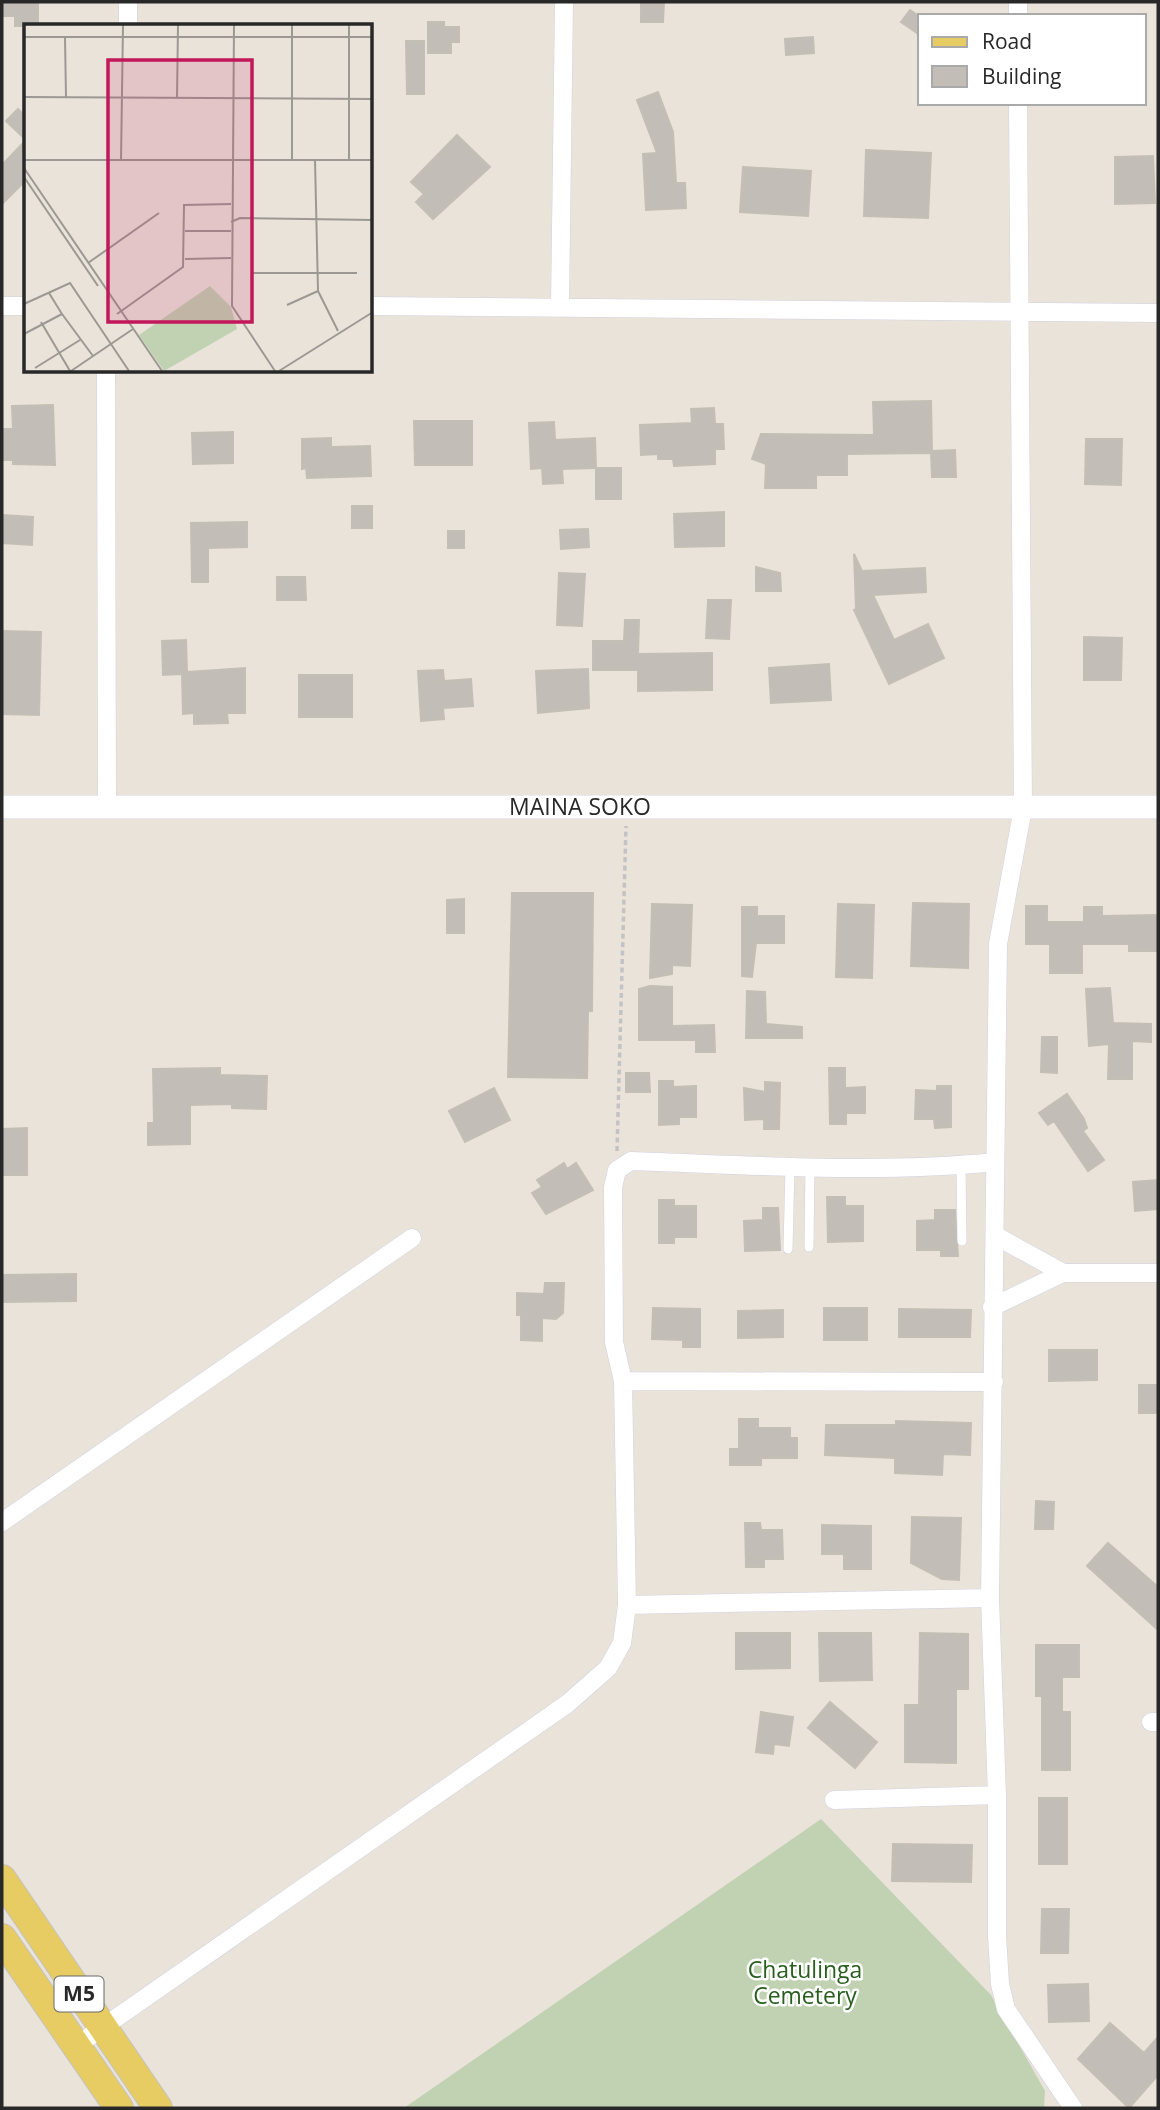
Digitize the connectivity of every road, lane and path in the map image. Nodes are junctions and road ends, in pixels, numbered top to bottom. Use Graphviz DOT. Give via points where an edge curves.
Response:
graph roads {
  1 [pos="128,2"];
  2 [pos="564,2"];
  3 [pos="128,24"];
  4 [pos="1018,105"];
  5 [pos="2,306"];
  6 [pos="24,306"];
  7 [pos="373,306"];
  8 [pos="560,306"];
  9 [pos="1020,311"];
  10 [pos="1158,313"];
  11 [pos="106,373"];
  12 [pos="2,807"];
  13 [pos="107,807"];
  14 [pos="626,807"];
  15 [pos="1158,807"];
  16 [pos="1023,808"];
  17 [pos="995,1162"];
  18 [pos="790,1166"];
  19 [pos="810,1166"];
  20 [pos="961,1166"];
  21 [pos="617,1170"];
  22 [pos="996,1236"];
  23 [pos="412,1238"];
  24 [pos="962,1241"];
  25 [pos="809,1247"];
  26 [pos="788,1249"];
  27 [pos="1063,1273"];
  28 [pos="1158,1273"];
  29 [pos="992,1307"];
  30 [pos="623,1381"];
  31 [pos="994,1382"];
  32 [pos="2,1522"];
  33 [pos="990,1598"];
  34 [pos="627,1605"];
  35 [pos="998,1795"];
  36 [pos="834,1800"];
  37 [pos="2,1879"];
  38 [pos="2,1938"];
  39 [pos="102,2028"];
  40 [pos="76,2046"];
  41 [pos="119,2108"];
  42 [pos="158,2108"];
  43 [pos="1073,2108"];
  1 -- 3 [label="street"];
  2 -- 8 [label="street"];
  4 -- 9 [label="street"];
  5 -- 6 [label="street"];
  7 -- 8 [label="street"];
  8 -- 9 [label="street"];
  9 -- 10 [label="street"];
  9 -- 16 [label="street"];
  11 -- 13 [label="street"];
  12 -- 13 [label="street, MAINA SOKO"];
  13 -- 14 [label="street, MAINA SOKO"];
  14 -- 16 [label="street, MAINA SOKO"];
  14 -- 21 [label="path"];
  15 -- 16 [label="street, MAINA SOKO"];
  16 -- 17 [label="street" via="998,944"];
  17 -- 20 [label="street"];
  17 -- 22 [label="street"];
  18 -- 19 [label="street"];
  18 -- 21 [label="street" via="632,1161"];
  18 -- 26 [label="lane"];
  19 -- 20 [label="street"];
  19 -- 25 [label="lane"];
  20 -- 24 [label="lane"];
  21 -- 30 [label="street" via="612,1188 612,1301 614,1342"];
  22 -- 27 [label="street"];
  22 -- 29 [label="street"];
  23 -- 32 [label="street"];
  27 -- 28 [label="street"];
  27 -- 29 [label="street"];
  29 -- 31 [label="street"];
  30 -- 31 [label="street"];
  30 -- 34 [label="street"];
  31 -- 33 [label="street"];
  33 -- 34 [label="street"];
  33 -- 35 [label="street"];
  34 -- 39 [label="street" via="622,1643 608,1668 567,1704"];
  35 -- 36 [label="street"];
  35 -- 43 [label="street" via="1000,1984 1006,2009"];
  37 -- 39 [label="main road, M5"];
  38 -- 40 [label="main road, M5"];
  39 -- 40 [label="street"];
  39 -- 42 [label="main road, M5"];
  40 -- 41 [label="main road, M5"];
}
